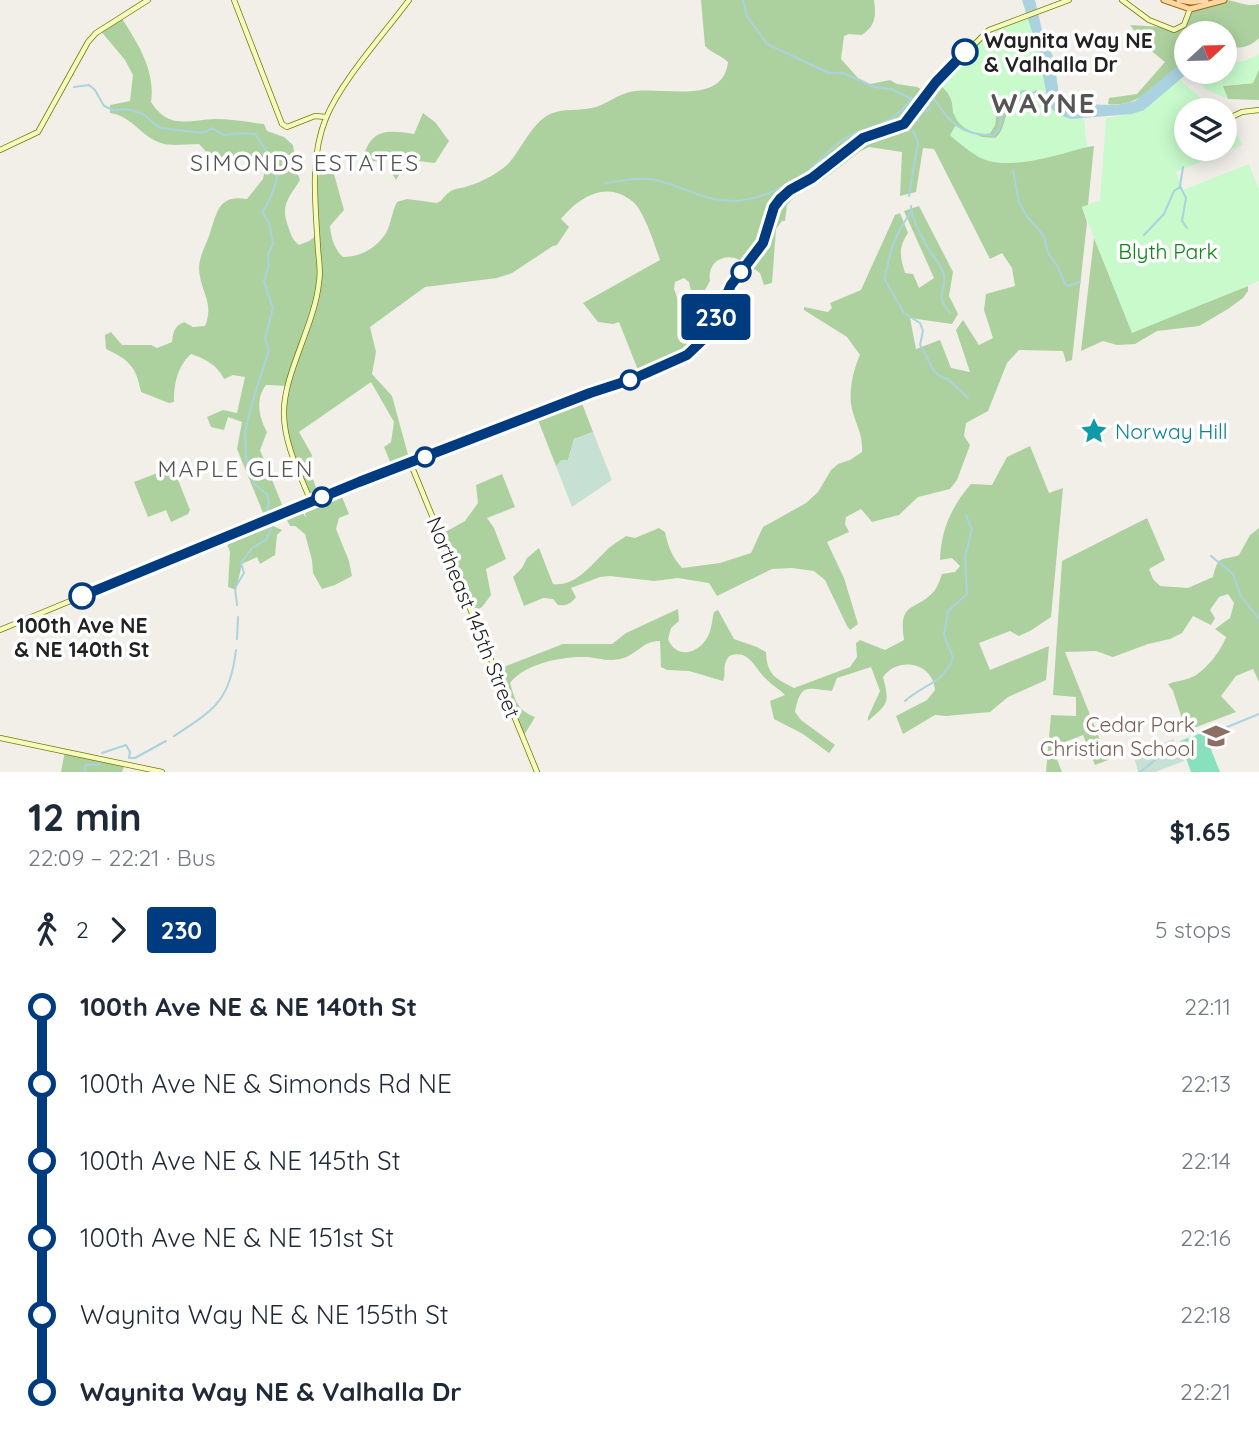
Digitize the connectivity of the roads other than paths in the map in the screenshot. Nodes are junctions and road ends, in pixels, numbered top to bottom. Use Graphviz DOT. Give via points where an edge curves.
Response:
graph roads {
  1 [pos="148,0"];
  2 [pos="234,0"];
  3 [pos="409,0"];
  4 [pos="1069,0"];
  5 [pos="1122,0"];
  6 [pos="1164,0"];
  7 [pos="1179,0"];
  8 [pos="1206,0"];
  9 [pos="1224,0"];
  10 [pos="1191,6"];
  11 [pos="1259,110"];
  12 [pos="1237,114"];
  13 [pos="326,117"];
  14 [pos="0,150"];
  15 [pos="410,462"];
  16 [pos="311,502"];
  17 [pos="0,630"];
  18 [pos="0,738"];
  19 [pos="162,772"];
  20 [pos="537,772"];
  1 -- 14 [label="main road" via="88,42 38,132"];
  2 -- 13 [label="main road" via="282,124"];
  3 -- 13 [label="main road"];
  4 -- 15 [label="main road" via="989,30 936,82 904,124 863,138 786,193 774,207 763,243 731,285 704,340 687,355"];
  5 -- 10 [label="main road" via="1149,20 1174,30 1184,25"];
  6 -- 10 [label="main road"];
  7 -- 10 [label="main road"];
  8 -- 10 [label="main road"];
  9 -- 10 [label="main road"];
  11 -- 12 [label="main road"];
  13 -- 16 [label="main road" via="315,165 320,280 283,412 288,444"];
  15 -- 16 [label="main road"];
  15 -- 20 [label="main road, Northeast 145th Street"];
  16 -- 17 [label="main road"];
  18 -- 19 [label="main road"];
}
